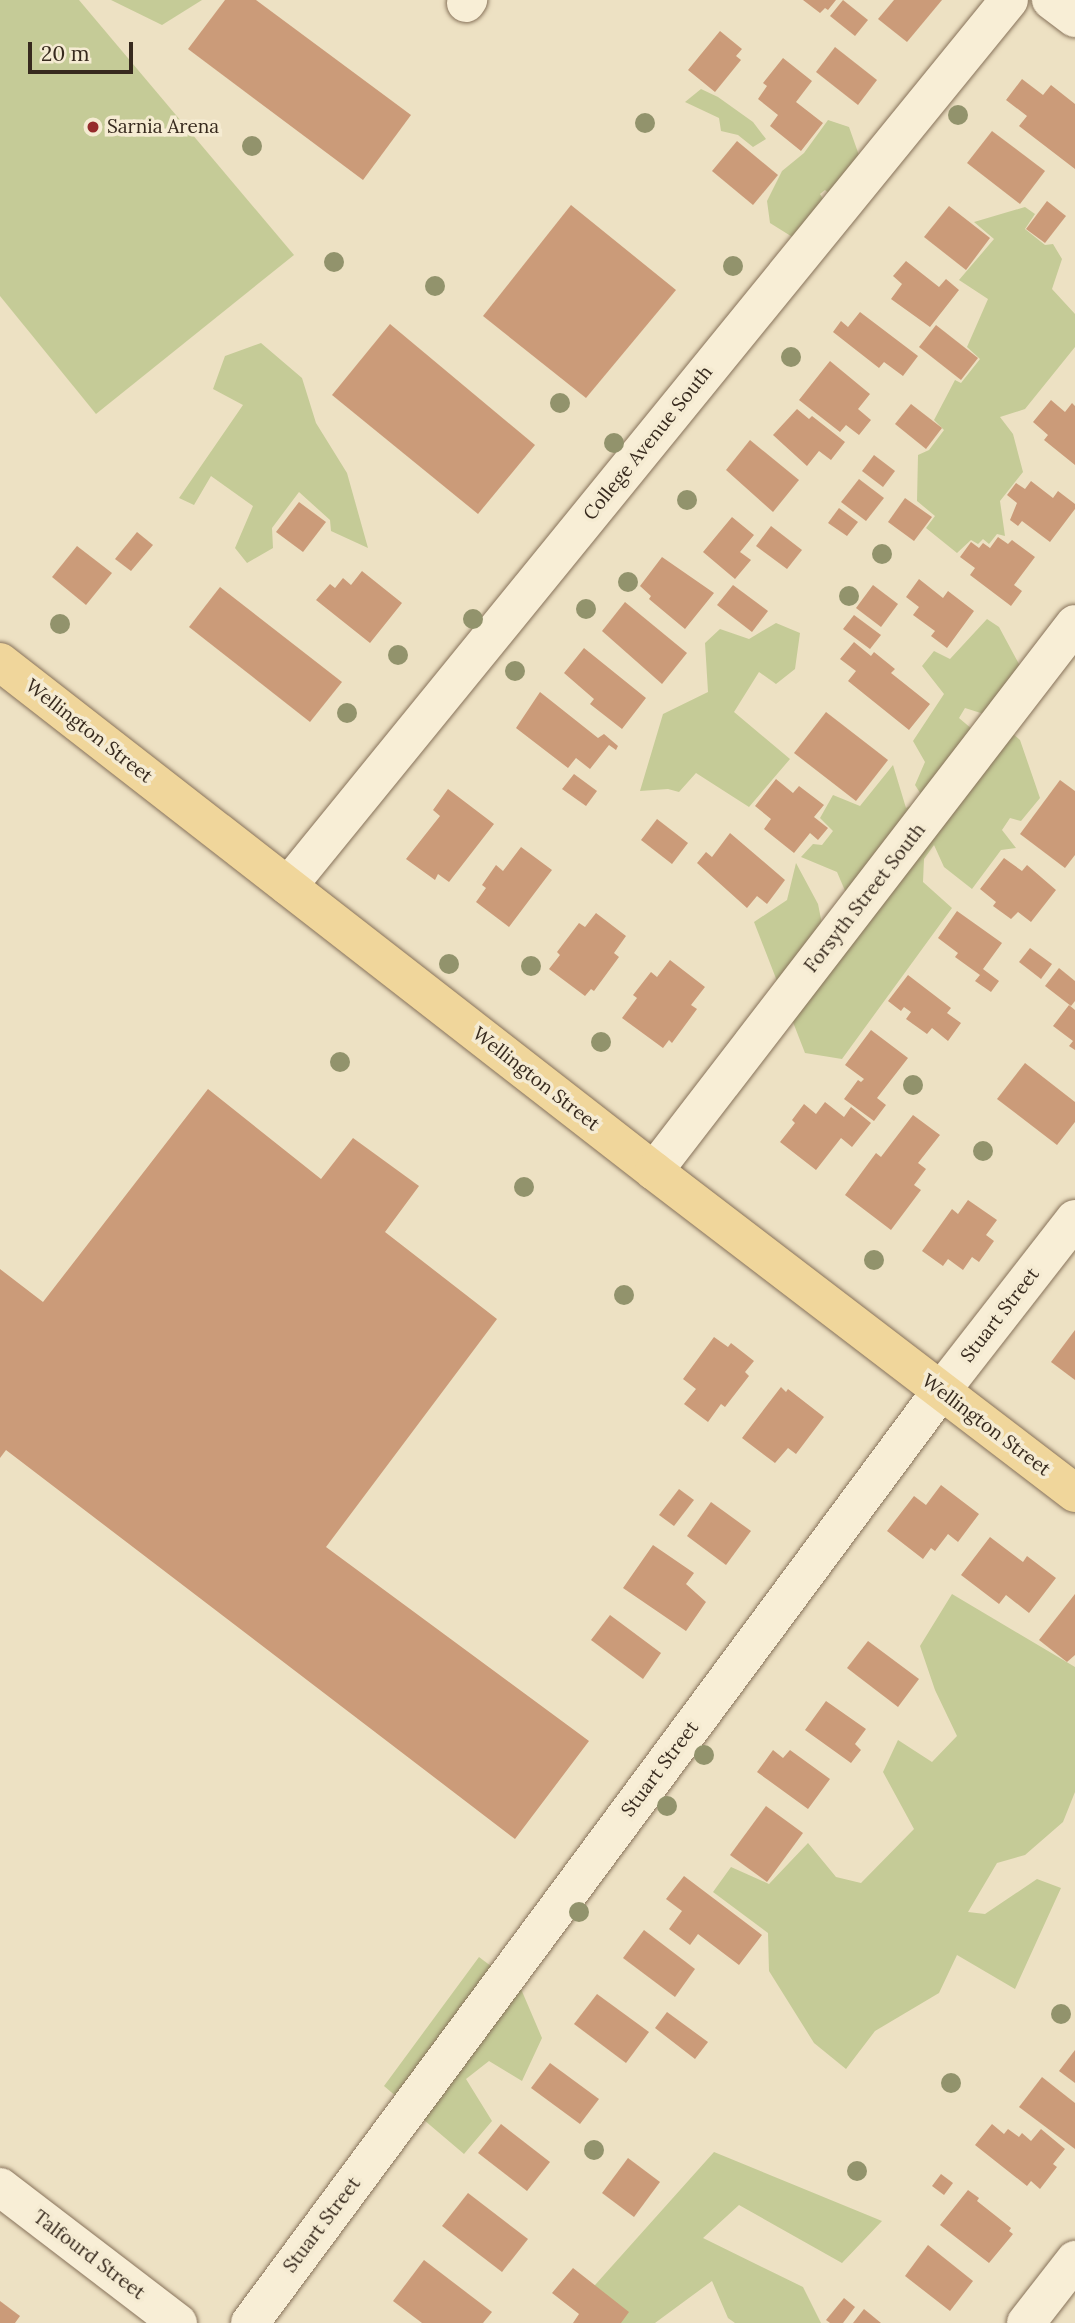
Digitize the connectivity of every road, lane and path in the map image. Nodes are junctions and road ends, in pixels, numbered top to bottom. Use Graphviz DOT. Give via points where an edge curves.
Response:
graph roads {
  1 [pos="1009,0"];
  2 [pos="1051,0"];
  3 [pos="1075,18"];
  4 [pos="1075,624"];
  5 [pos="1,665"];
  6 [pos="288,886"];
  7 [pos="654,1171"];
  8 [pos="1075,1219"];
  9 [pos="941,1391"];
  10 [pos="1075,1493"];
  11 [pos="0,2187"];
  12 [pos="1075,2260"];
  13 [pos="178,2323"];
  14 [pos="250,2323"];
  15 [pos="1026,2323"];
  1 -- 6 [label="street, College Avenue South"];
  2 -- 3 [label="street"];
  4 -- 7 [label="street, Forsyth Street South"];
  5 -- 6 [label="main road, Wellington Street"];
  6 -- 7 [label="main road, Wellington Street"];
  7 -- 9 [label="main road, Wellington Street"];
  8 -- 9 [label="street, Stuart Street"];
  9 -- 10 [label="main road, Wellington Street"];
  9 -- 14 [label="street, Stuart Street"];
  11 -- 13 [label="street, Talfourd Street"];
  12 -- 15 [label="street"];
}
